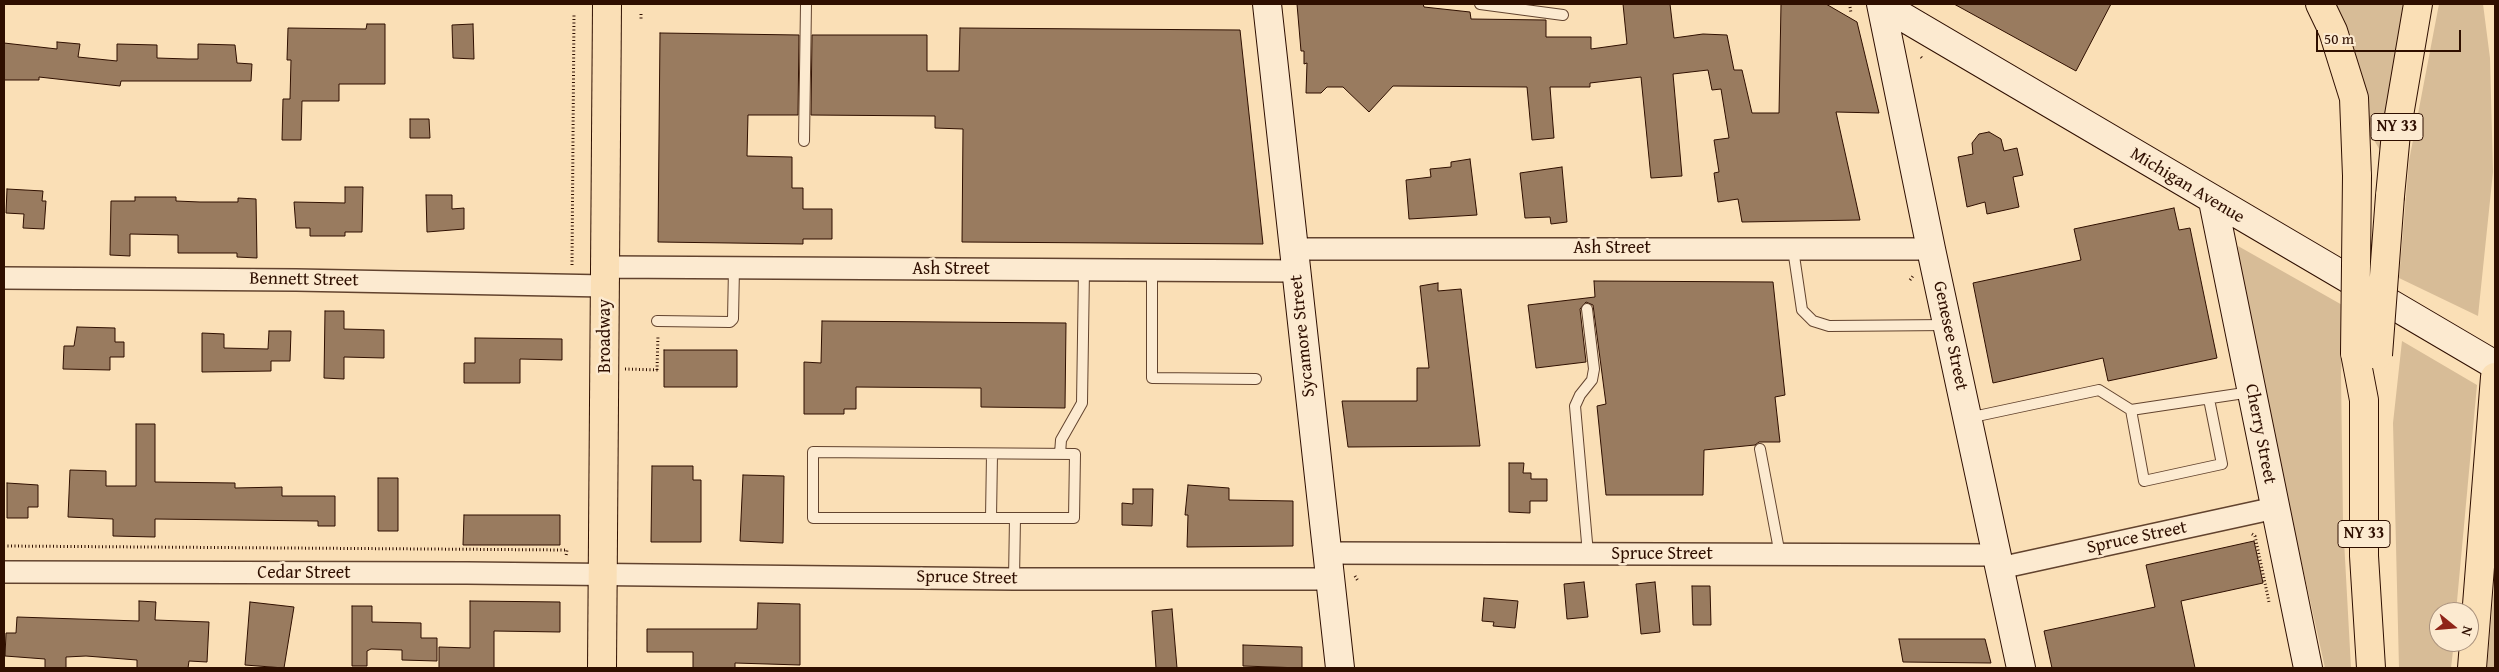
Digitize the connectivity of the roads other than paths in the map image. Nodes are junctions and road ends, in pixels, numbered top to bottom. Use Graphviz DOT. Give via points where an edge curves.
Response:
graph roads {
  1 [pos="607,4"];
  2 [pos="806,4"];
  3 [pos="1267,4"];
  4 [pos="1487,4"];
  5 [pos="1881,4"];
  6 [pos="2320,4"];
  7 [pos="2418,4"];
  8 [pos="1535,7"];
  9 [pos="1563,15"];
  10 [pos="804,140"];
  11 [pos="2213,200"];
  12 [pos="1793,249"];
  13 [pos="1931,250"];
  14 [pos="1295,260"];
  15 [pos="734,268"];
  16 [pos="1084,270"];
  17 [pos="1152,270"];
  18 [pos="605,276"];
  19 [pos="4,278"];
  20 [pos="1587,309"];
  21 [pos="657,321"];
  22 [pos="1947,325"];
  23 [pos="2495,365"];
  24 [pos="2495,377"];
  25 [pos="1256,379"];
  26 [pos="2252,392"];
  27 [pos="2209,399"];
  28 [pos="2364,400"];
  29 [pos="2132,410"];
  30 [pos="1968,418"];
  31 [pos="1760,449"];
  32 [pos="992,454"];
  33 [pos="1060,454"];
  34 [pos="2275,508"];
  35 [pos="991,518"];
  36 [pos="1015,518"];
  37 [pos="1588,554"];
  38 [pos="1780,555"];
  39 [pos="1999,562"];
  40 [pos="1337,569"];
  41 [pos="4,572"];
  42 [pos="604,574"];
  43 [pos="1014,579"];
  44 [pos="602,668"];
  45 [pos="1340,668"];
  46 [pos="2021,668"];
  47 [pos="2308,668"];
  48 [pos="2371,668"];
  49 [pos="2472,668"];
  1 -- 18 [label="main road, Broadway"];
  2 -- 10 [label="lane"];
  3 -- 14 [label="street, Sycamore Street"];
  4 -- 8 [label="lane"];
  5 -- 11 [label="street, Michigan Avenue"];
  5 -- 13 [label="street, Genesee Street"];
  6 -- 28 [label="main road, bridge" via="2333,31 2354,98 2357,176 2354,353"];
  7 -- 28 [label="main road, NY 33, bridge" via="2396,133 2378,354"];
  8 -- 9 [label="lane"];
  11 -- 23 [label="street, Michigan Avenue"];
  11 -- 26 [label="street, Cherry Street"];
  12 -- 13 [label="street, Ash Street"];
  12 -- 14 [label="street, Ash Street"];
  12 -- 22 [label="lane" via="1802,310 1813,321 1829,326"];
  13 -- 22 [label="street, Genesee Street"];
  14 -- 17 [label="street, Ash Street"];
  14 -- 40 [label="street, Sycamore Street"];
  15 -- 16 [label="street, Ash Street"];
  15 -- 18 [label="street, Ash Street"];
  15 -- 21 [label="lane" via="733,319 730,322"];
  16 -- 17 [label="street, Ash Street"];
  16 -- 33 [label="lane" via="1082,403 1060,440"];
  17 -- 25 [label="lane" via="1152,378"];
  18 -- 19 [label="street, Bennett Street" via="287,280"];
  18 -- 42 [label="main road, Broadway"];
  20 -- 37 [label="lane" via="1594,370 1592,380 1576,406"];
  22 -- 30 [label="street, Genesee Street"];
  24 -- 49 [label="main road"];
  26 -- 27 [label="lane"];
  26 -- 34 [label="street, Cherry Street"];
  27 -- 29 [label="lane"];
  27 -- 29 [label="lane" via="2222,464 2144,481"];
  28 -- 48 [label="main road, NY 33" via="2364,556"];
  29 -- 30 [label="lane" via="2098,390"];
  30 -- 39 [label="street, Genesee Street"];
  31 -- 38 [label="lane"];
  32 -- 33 [label="lane"];
  32 -- 35 [label="lane"];
  32 -- 35 [label="lane" via="813,452 813,518"];
  33 -- 36 [label="lane" via="1076,454 1074,518"];
  34 -- 39 [label="street, Spruce Street"];
  34 -- 47 [label="street, Cherry Street"];
  35 -- 36 [label="lane"];
  36 -- 43 [label="lane"];
  37 -- 38 [label="street, Spruce Street"];
  37 -- 40 [label="street, Spruce Street"];
  38 -- 39 [label="street, Spruce Street"];
  39 -- 46 [label="street, Genesee Street"];
  40 -- 43 [label="street, Spruce Street"];
  40 -- 45 [label="street, Sycamore Street"];
  41 -- 42 [label="street, Cedar Street"];
  42 -- 43 [label="street, Spruce Street"];
  42 -- 44 [label="main road, Broadway"];
}
